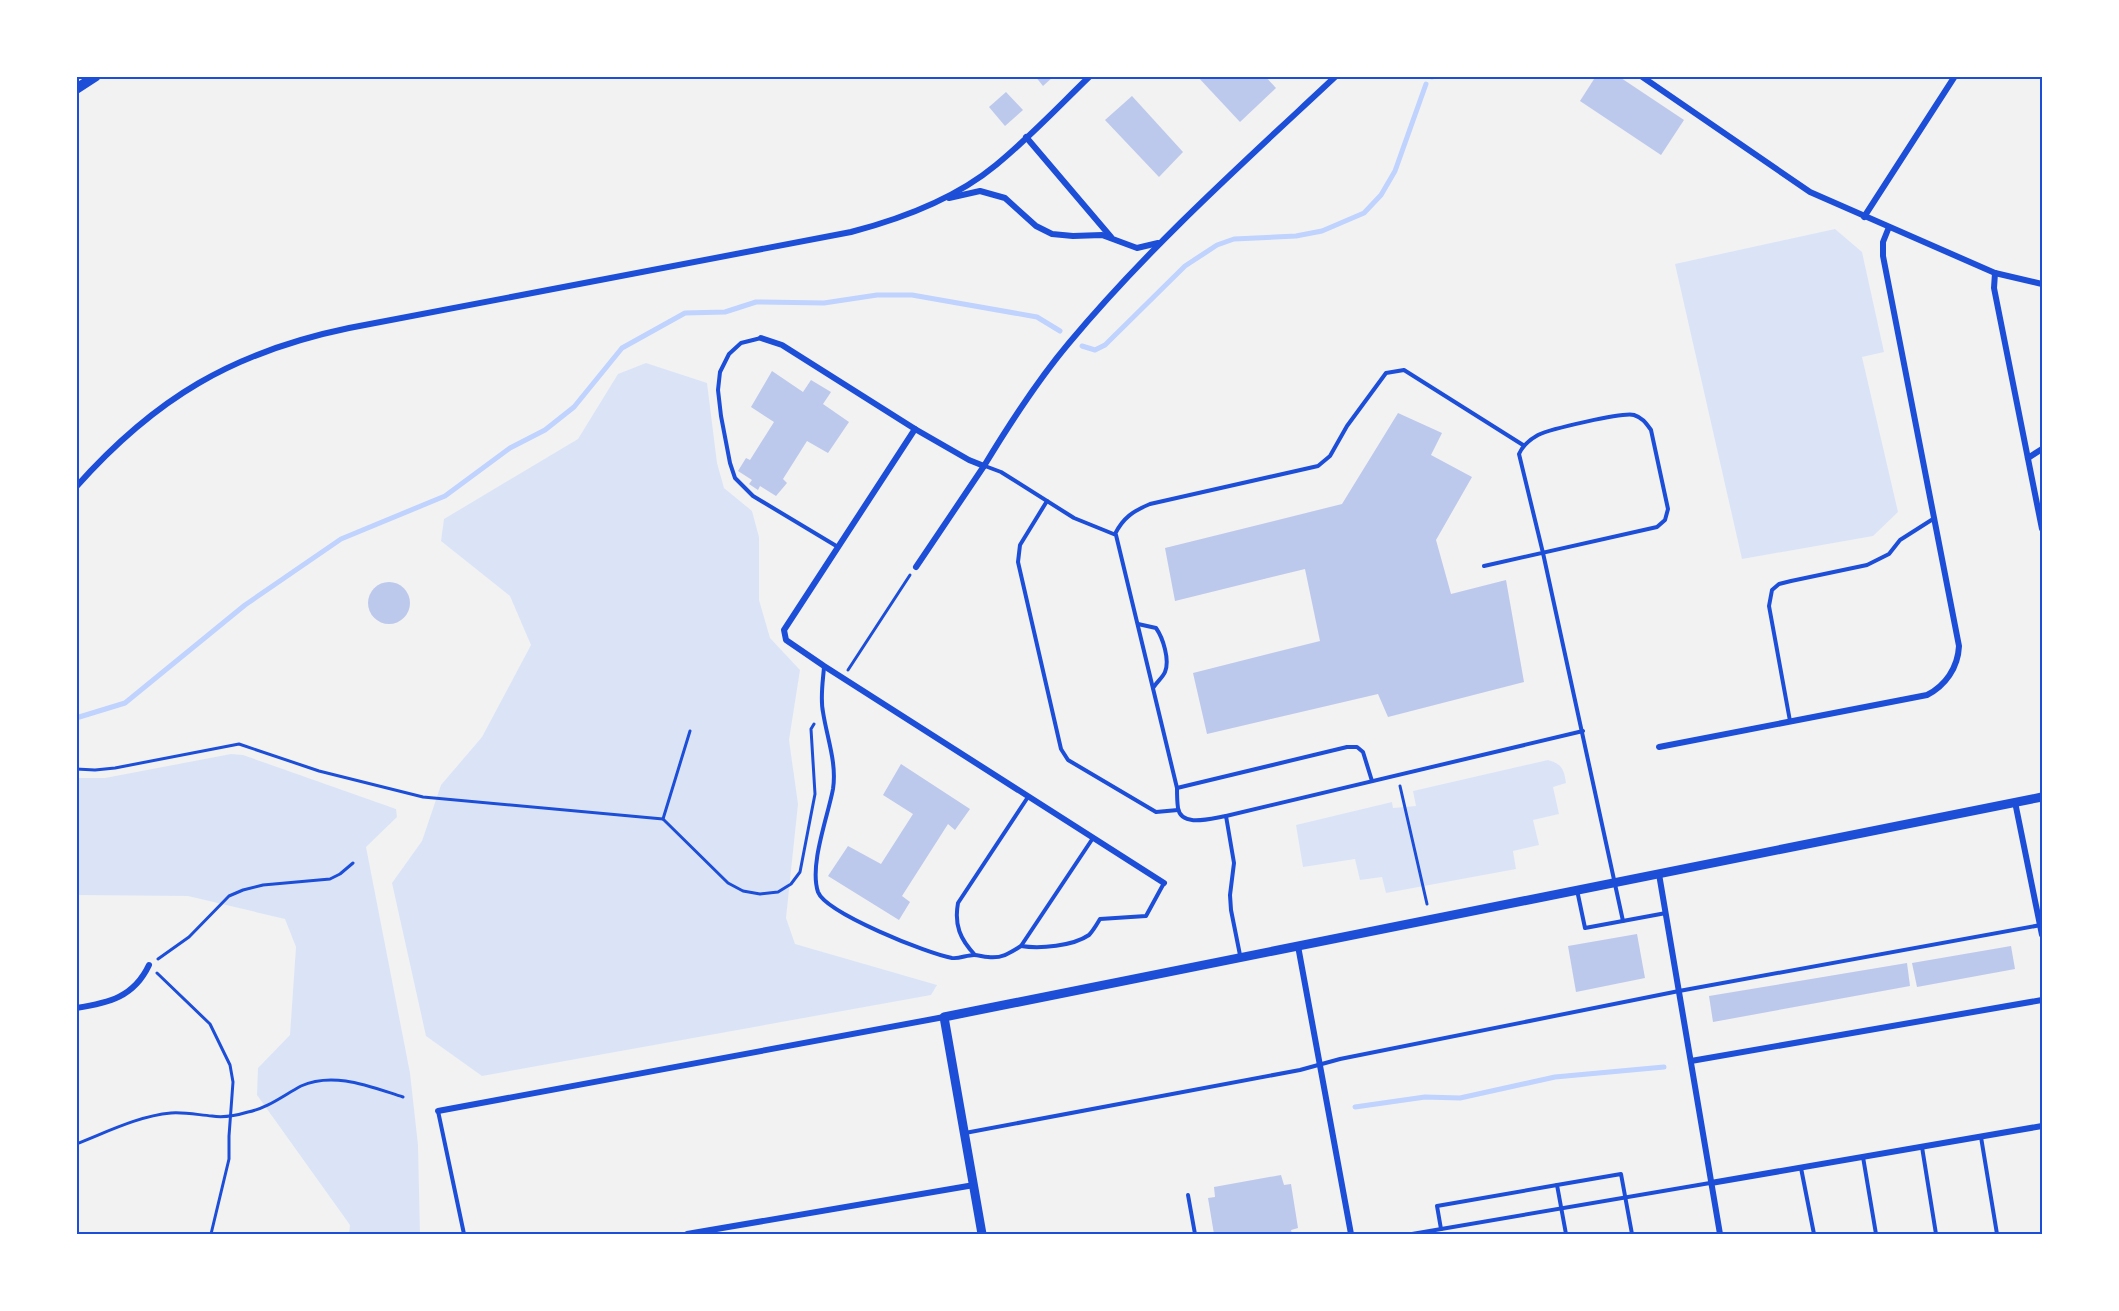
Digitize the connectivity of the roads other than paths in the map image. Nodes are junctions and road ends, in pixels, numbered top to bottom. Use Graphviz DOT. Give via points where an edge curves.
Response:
graph roads {
  1 [pos="96,76"];
  2 [pos="1090,76"];
  3 [pos="1336,76"];
  4 [pos="1641,76"];
  5 [pos="1955,76"];
  6 [pos="76,89"];
  7 [pos="1026,137"];
  8 [pos="942,199"];
  9 [pos="1864,217"];
  10 [pos="1889,227"];
  11 [pos="1112,238"];
  12 [pos="1159,243"];
  13 [pos="1995,273"];
  14 [pos="2043,284"];
  15 [pos="761,338"];
  16 [pos="915,429"];
  17 [pos="1523,445"];
  18 [pos="2043,449"];
  19 [pos="2028,458"];
  20 [pos="984,466"];
  21 [pos="76,487"];
  22 [pos="1047,501"];
  23 [pos="1934,519"];
  24 [pos="2043,529"];
  25 [pos="1115,534"];
  26 [pos="838,547"];
  27 [pos="1543,554"];
  28 [pos="1484,566"];
  29 [pos="916,567"];
  30 [pos="1137,624"];
  31 [pos="824,666"];
  32 [pos="1152,689"];
  33 [pos="1790,721"];
  34 [pos="1582,731"];
  35 [pos="1659,747"];
  36 [pos="1372,781"];
  37 [pos="1177,788"];
  38 [pos="1028,797"];
  39 [pos="2043,797"];
  40 [pos="2015,802"];
  41 [pos="1178,810"];
  42 [pos="1226,816"];
  43 [pos="1094,838"];
  44 [pos="1659,874"];
  45 [pos="1616,882"];
  46 [pos="1164,883"];
  47 [pos="1577,889"];
  48 [pos="1666,913"];
  49 [pos="1623,921"];
  50 [pos="2041,925"];
  51 [pos="2043,935"];
  52 [pos="1021,946"];
  53 [pos="1298,946"];
  54 [pos="975,955"];
  55 [pos="1241,957"];
  56 [pos="149,965"];
  57 [pos="1679,991"];
  58 [pos="2043,1000"];
  59 [pos="76,1008"];
  60 [pos="944,1017"];
  61 [pos="1691,1061"];
  62 [pos="1320,1064"];
  63 [pos="438,1111"];
  64 [pos="2043,1126"];
  65 [pos="965,1133"];
  66 [pos="1981,1136"];
  67 [pos="1922,1146"];
  68 [pos="1863,1156"];
  69 [pos="1801,1167"];
  70 [pos="1711,1183"];
  71 [pos="974,1185"];
  72 [pos="1557,1185"];
  73 [pos="1188,1195"];
  74 [pos="1625,1198"];
  75 [pos="1561,1210"];
  76 [pos="1441,1229"];
  77 [pos="464,1234"];
  78 [pos="687,1234"];
  79 [pos="982,1234"];
  80 [pos="1195,1234"];
  81 [pos="1351,1234"];
  82 [pos="1412,1234"];
  83 [pos="1566,1234"];
  84 [pos="1632,1234"];
  85 [pos="1720,1234"];
  86 [pos="1814,1234"];
  87 [pos="1876,1234"];
  88 [pos="1936,1234"];
  89 [pos="1998,1234"];
  1 -- 6 [label="main road"];
  2 -- 7 [label="street"];
  3 -- 12 [label="street"];
  4 -- 9 [label="street" via="1810,192"];
  5 -- 9 [label="street"];
  7 -- 8 [label="street" via="996,166"];
  7 -- 11 [label="street"];
  8 -- 11 [label="street" via="980,191 1005,198 1036,226 1052,234"];
  8 -- 21 [label="street" via="910,214 851,232 349,328 275,347 222,370 175,397 121,441"];
  9 -- 10 [label="street"];
  10 -- 13 [label="street"];
  10 -- 23 [label="street" via="1883,256"];
  11 -- 12 [label="street" via="1137,248"];
  12 -- 20 [label="street" via="1068,344"];
  13 -- 14 [label="street"];
  13 -- 19 [label="street" via="1994,288"];
  15 -- 16 [label="street" via="782,345"];
  15 -- 26 [label="lane" via="741,343 729,354 720,372 718,390 735,478 753,496"];
  16 -- 20 [label="street"];
  16 -- 26 [label="street"];
  17 -- 25 [label="lane" via="1404,370 1386,373 1330,456 1318,466 1150,504 1122,521"];
  17 -- 27 [label="lane" via="1519,454"];
  17 -- 27 [label="lane" via="1539,434 1602,419 1631,414 1643,419 1651,430 1668,509 1665,520 1657,527"];
  18 -- 19 [label="street"];
  19 -- 24 [label="street"];
  20 -- 22 [label="lane" via="1001,471"];
  20 -- 29 [label="street"];
  22 -- 25 [label="lane" via="1074,518"];
  22 -- 41 [label="lane" via="1020,545 1018,562 1061,749 1068,760 1156,812"];
  23 -- 33 [label="lane" via="1900,540 1889,554 1867,565 1779,584 1772,590 1769,606"];
  23 -- 33 [label="street" via="1959,646 1957,661 1948,677 1927,694"];
  25 -- 30 [label="lane"];
  26 -- 31 [label="street" via="784,630 786,640"];
  27 -- 28 [label="lane"];
  27 -- 34 [label="lane"];
  30 -- 32 [label="lane"];
  30 -- 32 [label="lane" via="1156,628 1160,634 1165,672"];
  31 -- 38 [label="street"];
  31 -- 54 [label="lane" via="822,710 831,747 833,788 820,836 818,892 825,902 880,933 954,958"];
  32 -- 37 [label="lane"];
  33 -- 35 [label="street"];
  34 -- 36 [label="lane"];
  34 -- 45 [label="lane"];
  36 -- 37 [label="lane" via="1363,752 1347,747"];
  36 -- 42 [label="lane"];
  37 -- 41 [label="lane"];
  38 -- 43 [label="street"];
  38 -- 54 [label="lane" via="958,903 958,930"];
  39 -- 40 [label="street"];
  40 -- 44 [label="street"];
  40 -- 50 [label="street"];
  41 -- 42 [label="lane" via="1192,820"];
  42 -- 55 [label="lane" via="1234,863 1231,910"];
  43 -- 46 [label="street"];
  43 -- 52 [label="lane"];
  44 -- 45 [label="street"];
  44 -- 48 [label="street"];
  45 -- 47 [label="street"];
  45 -- 49 [label="lane"];
  46 -- 52 [label="lane" via="1146,915 1100,919 1090,934 1076,941 1038,949"];
  47 -- 49 [label="lane" via="1585,928"];
  47 -- 53 [label="street"];
  48 -- 49 [label="lane"];
  48 -- 57 [label="street"];
  50 -- 51 [label="street"];
  50 -- 57 [label="lane"];
  52 -- 54 [label="lane" via="1004,956"];
  53 -- 55 [label="street"];
  53 -- 62 [label="street"];
  55 -- 60 [label="street"];
  56 -- 59 [label="street" via="134,988 121,996"];
  57 -- 61 [label="street"];
  57 -- 62 [label="lane"];
  58 -- 61 [label="street"];
  60 -- 63 [label="street"];
  60 -- 65 [label="street"];
  61 -- 70 [label="street"];
  62 -- 65 [label="lane"];
  62 -- 81 [label="street"];
  63 -- 77 [label="lane"];
  64 -- 66 [label="street"];
  65 -- 71 [label="street"];
  66 -- 67 [label="street"];
  66 -- 89 [label="lane"];
  67 -- 68 [label="street"];
  67 -- 88 [label="lane"];
  68 -- 69 [label="street"];
  68 -- 87 [label="lane"];
  69 -- 70 [label="street"];
  69 -- 86 [label="lane"];
  70 -- 74 [label="lane"];
  70 -- 85 [label="street"];
  71 -- 78 [label="street"];
  71 -- 79 [label="street"];
  72 -- 74 [label="lane" via="1621,1174"];
  72 -- 75 [label="lane"];
  72 -- 76 [label="lane" via="1437,1206"];
  73 -- 80 [label="lane"];
  74 -- 75 [label="lane"];
  74 -- 84 [label="lane"];
  75 -- 76 [label="lane"];
  75 -- 83 [label="lane"];
  76 -- 82 [label="lane"];
}
